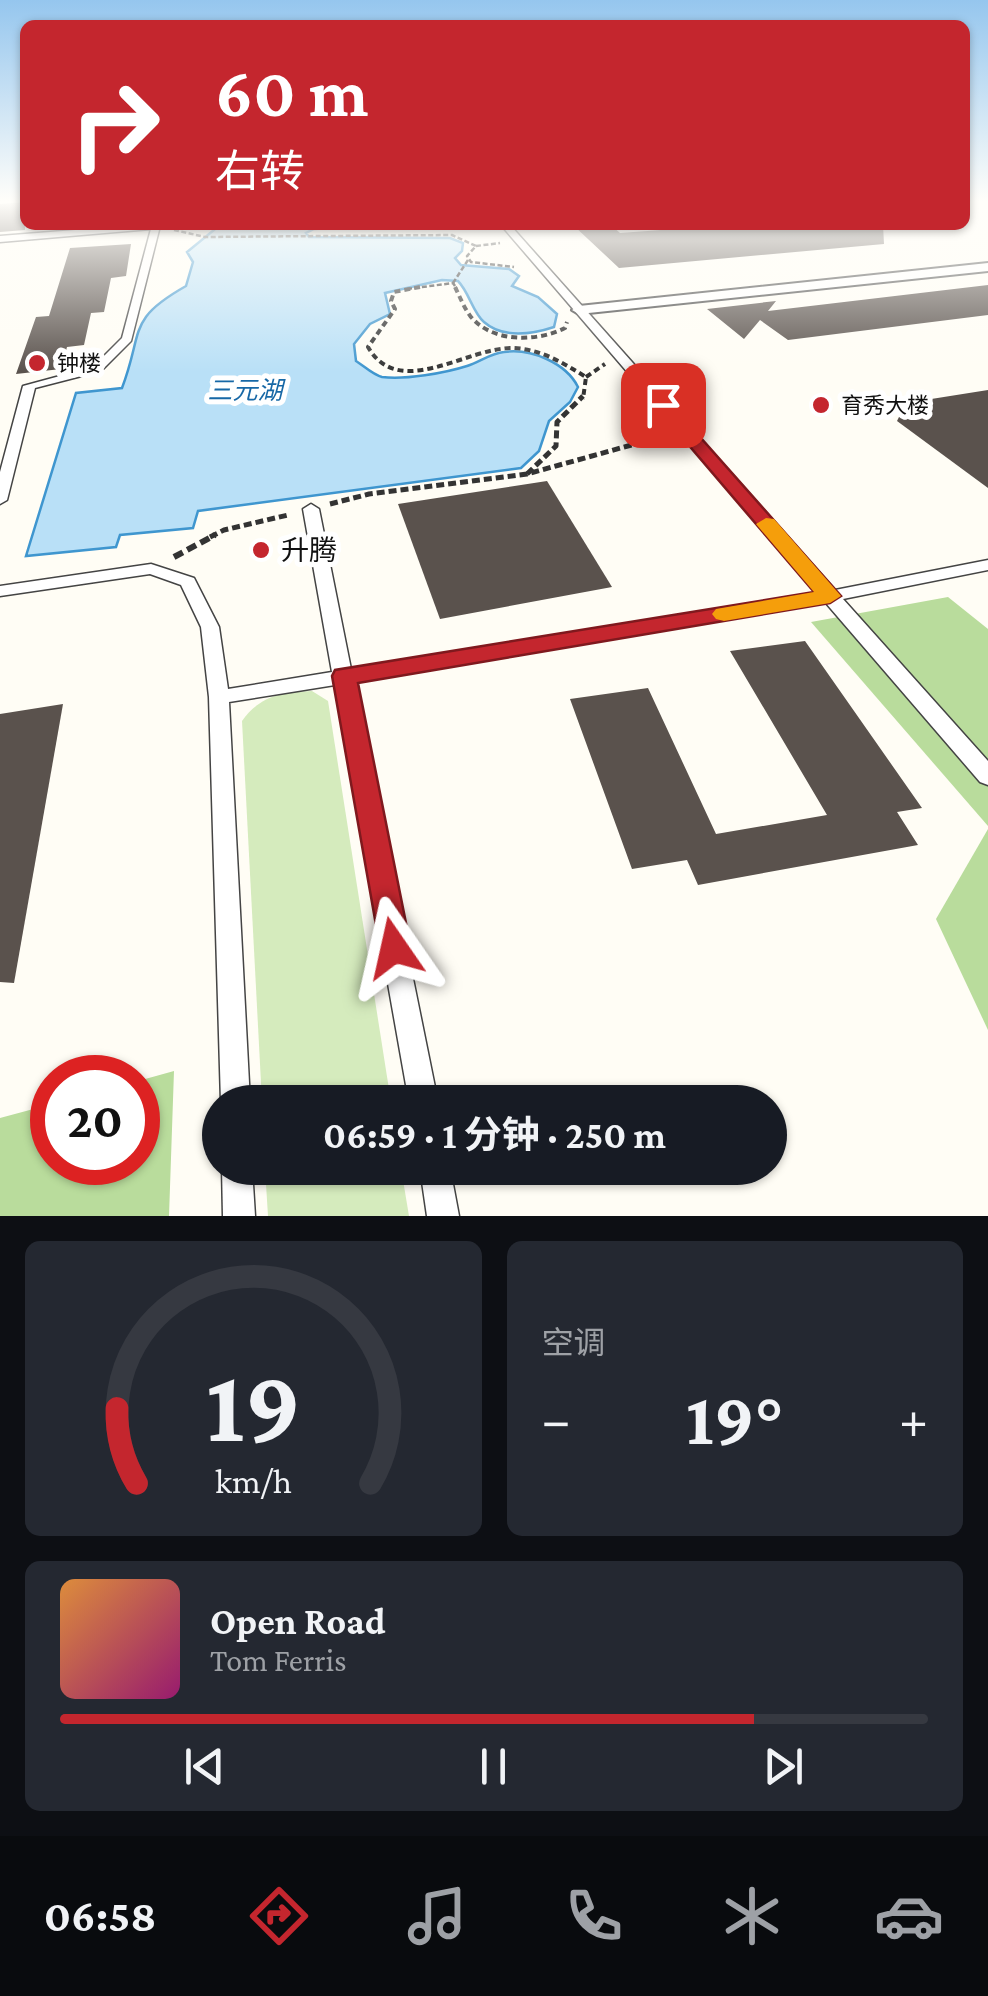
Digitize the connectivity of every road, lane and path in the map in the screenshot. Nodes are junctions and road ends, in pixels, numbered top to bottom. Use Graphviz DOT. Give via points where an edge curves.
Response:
graph roads {
  1 [pos="148,259"];
  2 [pos="531,259"];
  3 [pos="468,260"];
  4 [pos="988,267"];
  5 [pos="521,271"];
  6 [pos="453,282"];
  7 [pos="571,311"];
  8 [pos="685,430"];
  9 [pos="527,474"];
  10 [pos="0,500"];
  11 [pos="311,510"];
  12 [pos="988,565"];
  13 [pos="151,569"];
  14 [pos="0,591"];
  15 [pos="830,596"];
  16 [pos="344,676"];
  17 [pos="219,698"];
  18 [pos="988,776"];
  19 [pos="234,1085"];
  20 [pos="419,1085"];
  21 [pos="239,1185"];
  22 [pos="438,1185"];
  23 [pos="240,1216"];
  24 [pos="444,1216"];
  1 -- 10 [label="lane" via="127,339 98,368 29,386"];
  2 -- 7 [label="lane"];
  3 -- 5 [label="path"];
  3 -- 6 [label="path"];
  4 -- 7 [label="street"];
  6 -- 7 [label="path" via="468,313 494,332 546,336 564,328"];
  6 -- 9 [label="path" via="394,292 395,309 372,337 370,354 399,372 512,348 558,357 586,378 583,400 557,422 556,446"];
  7 -- 8 [label="lane"];
  8 -- 9 [label="path"];
  8 -- 15 [label="lane"];
  9 -- 11 [label="path" via="369,494"];
  11 -- 13 [label="path" via="224,530"];
  11 -- 16 [label="lane"];
  12 -- 15 [label="lane"];
  13 -- 14 [label="lane"];
  13 -- 17 [label="lane" via="188,582 210,628"];
  15 -- 16 [label="lane"];
  15 -- 18 [label="lane"];
  16 -- 17 [label="lane"];
  16 -- 20 [label="lane"];
  17 -- 19 [label="lane"];
  21 -- 23 [label="lane"];
  22 -- 24 [label="lane"];
}
